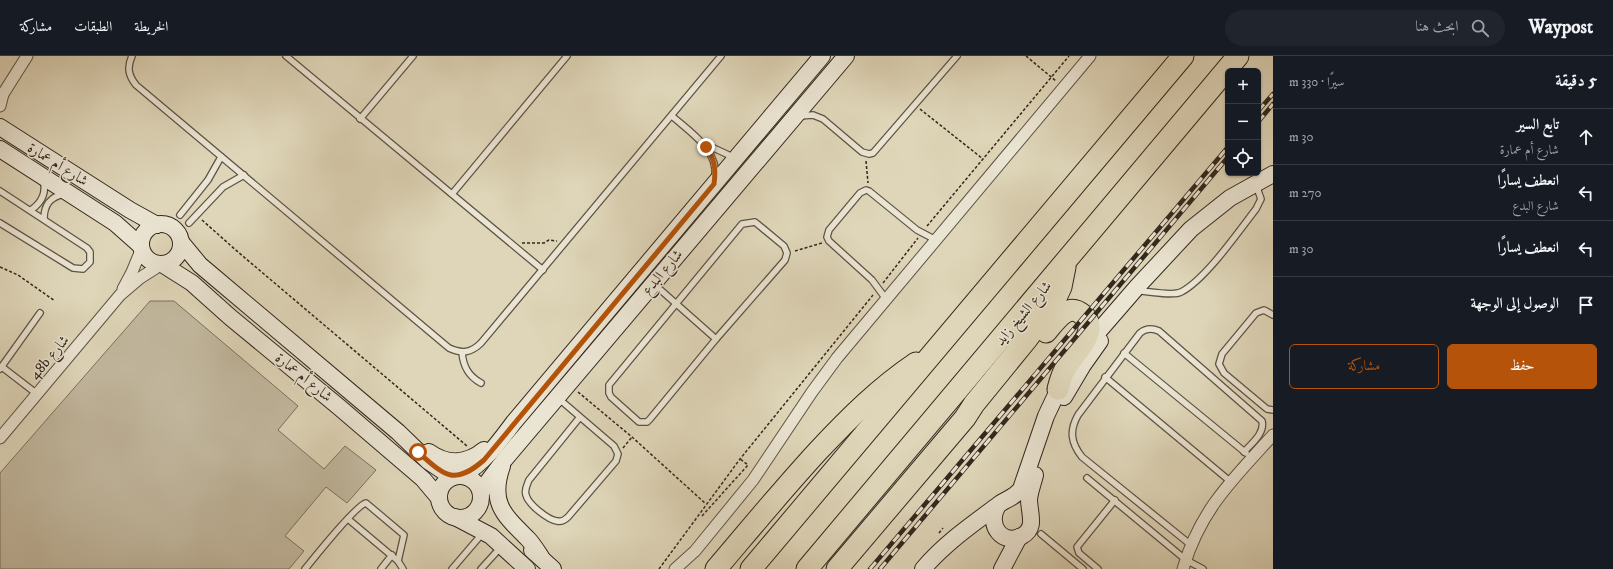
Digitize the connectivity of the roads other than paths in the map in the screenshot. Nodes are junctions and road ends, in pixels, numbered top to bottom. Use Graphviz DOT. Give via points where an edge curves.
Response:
graph roads {
  1 [pos="27,56"];
  2 [pos="132,56"];
  3 [pos="286,56"];
  4 [pos="413,56"];
  5 [pos="567,56"];
  6 [pos="722,56"];
  7 [pos="822,56"];
  8 [pos="846,56"];
  9 [pos="957,56"];
  10 [pos="1090,56"];
  11 [pos="1183,56"];
  12 [pos="1238,56"];
  13 [pos="3,91"];
  14 [pos="0,106"];
  15 [pos="672,116"];
  16 [pos="796,116"];
  17 [pos="360,119"];
  18 [pos="1,125"];
  19 [pos="700,140"];
  20 [pos="0,149"];
  21 [pos="221,157"];
  22 [pos="735,158"];
  23 [pos="41,174"];
  24 [pos="1273,174"];
  25 [pos="244,176"];
  26 [pos="1256,183"];
  27 [pos="714,184"];
  28 [pos="0,191"];
  29 [pos="69,192"];
  30 [pos="452,194"];
  31 [pos="31,210"];
  32 [pos="711,215"];
  33 [pos="180,216"];
  34 [pos="44,219"];
  35 [pos="0,223"];
  36 [pos="189,223"];
  37 [pos="157,225"];
  38 [pos="936,240"];
  39 [pos="181,242"];
  40 [pos="142,247"];
  41 [pos="1162,261"];
  42 [pos="1066,262"];
  43 [pos="162,264"];
  44 [pos="543,270"];
  45 [pos="653,283"];
  46 [pos="1141,291"];
  47 [pos="120,295"];
  48 [pos="886,299"];
  49 [pos="677,304"];
  50 [pos="40,313"];
  51 [pos="1273,315"];
  52 [pos="716,338"];
  53 [pos="462,352"];
  54 [pos="935,352"];
  55 [pos="1124,353"];
  56 [pos="1,368"];
  57 [pos="1105,377"];
  58 [pos="481,383"];
  59 [pos="1058,389"];
  60 [pos="37,394"];
  61 [pos="558,398"];
  62 [pos="1273,410"];
  63 [pos="580,417"];
  64 [pos="965,418"];
  65 [pos="514,422"];
  66 [pos="398,432"];
  67 [pos="1273,435"];
  68 [pos="0,438"];
  69 [pos="1248,456"];
  70 [pos="506,459"];
  71 [pos="458,476"];
  72 [pos="1087,478"];
  73 [pos="1231,482"];
  74 [pos="482,492"];
  75 [pos="439,498"];
  76 [pos="1115,500"];
  77 [pos="1003,503"];
  78 [pos="1030,512"];
  79 [pos="455,517"];
  80 [pos="348,519"];
  81 [pos="965,530"];
  82 [pos="484,532"];
  83 [pos="998,532"];
  84 [pos="1041,534"];
  85 [pos="1019,537"];
  86 [pos="502,545"];
  87 [pos="1191,545"];
  88 [pos="392,555"];
  89 [pos="541,557"];
  90 [pos="398,561"];
  91 [pos="1184,564"];
  92 [pos="305,569"];
  93 [pos="381,569"];
  94 [pos="403,569"];
  95 [pos="452,569"];
  96 [pos="481,569"];
  97 [pos="527,569"];
  98 [pos="553,569"];
  99 [pos="675,569"];
  100 [pos="716,569"];
  101 [pos="751,569"];
  102 [pos="807,569"];
  103 [pos="837,569"];
  104 [pos="923,569"];
  105 [pos="1083,569"];
  106 [pos="1098,569"];
  107 [pos="1202,569"];
  1 -- 13 [label="street"];
  2 -- 21 [label="lane" via="128,70 136,85"];
  3 -- 17 [label="lane"];
  4 -- 17 [label="lane"];
  5 -- 30 [label="lane"];
  6 -- 15 [label="lane"];
  7 -- 22 [label="street, شارع البدع"];
  8 -- 16 [label="street, شارع البدع"];
  9 -- 16 [label="lane" via="873,153 866,154 823,119 813,115"];
  10 -- 38 [label="street"];
  11 -- 54 [label="highway"];
  12 -- 42 [label="highway, شارع الشيخ زايد"];
  13 -- 14 [label="street"];
  15 -- 19 [label="lane"];
  15 -- 44 [label="lane"];
  16 -- 32 [label="street, شارع البدع"];
  17 -- 30 [label="lane"];
  18 -- 37 [label="street, شارع أم عمارة"];
  19 -- 22 [label="lane"];
  19 -- 27 [label="lane" via="714,162"];
  20 -- 23 [label="street, شارع أم عمارة"];
  21 -- 25 [label="lane"];
  21 -- 33 [label="lane" via="208,180"];
  22 -- 27 [label="street, شارع البدع"];
  22 -- 32 [label="street" via="740,165 738,171 714,203"];
  23 -- 29 [label="street, شارع أم عمارة"];
  23 -- 31 [label="lane" via="44,194"];
  24 -- 26 [label="street"];
  25 -- 36 [label="lane" via="223,187"];
  25 -- 53 [label="lane" via="450,348"];
  26 -- 41 [label="street" via="1230,198 1204,218"];
  26 -- 46 [label="lane" via="1261,199 1256,209 1194,283 1180,293"];
  27 -- 65 [label="street, شارع البدع"];
  28 -- 31 [label="lane"];
  29 -- 34 [label="lane" via="51,199 45,208"];
  29 -- 40 [label="street, شارع أم عمارة" via="115,222"];
  30 -- 44 [label="lane"];
  31 -- 34 [label="lane"];
  32 -- 45 [label="street, شارع البدع"];
  34 -- 35 [label="lane" via="88,248 91,257 87,266 82,269 73,268"];
  37 -- 39 [label="street" via="172,228"];
  37 -- 40 [label="street" via="145,232"];
  38 -- 48 [label="street"];
  38 -- 48 [label="lane" via="922,233 869,191 860,193 829,230 827,237 872,280"];
  39 -- 43 [label="street" via="178,254 168,263"];
  39 -- 66 [label="street, شارع أم عمارة" via="200,265"];
  40 -- 43 [label="street" via="149,260"];
  40 -- 47 [label="street, 48b شارع"];
  41 -- 46 [label="street"];
  41 -- 59 [label="street" via="1085,347"];
  42 -- 64 [label="highway" via="1061,287 1054,302"];
  42 -- 102 [label="highway, شارع الشيخ زايد"];
  43 -- 47 [label="street, 48b شارع"];
  43 -- 75 [label="street, شارع أم عمارة" via="192,283 340,407 423,479"];
  44 -- 53 [label="lane" via="481,343 475,349"];
  45 -- 49 [label="lane"];
  45 -- 61 [label="street, شارع البدع"];
  46 -- 78 [label="street" via="1092,352 1060,405 1047,434 1031,488"];
  47 -- 60 [label="street, 48b شارع"];
  48 -- 99 [label="street" via="824,374 753,480 695,551"];
  49 -- 52 [label="lane"];
  49 -- 52 [label="lane" via="609,385 611,397 624,409 639,422 647,422"];
  49 -- 52 [label="lane" via="742,224 754,222 784,246 787,253 785,260"];
  50 -- 56 [label="lane"];
  51 -- 62 [label="lane" via="1264,310 1256,313 1222,354 1219,364 1224,373 1267,409"];
  53 -- 58 [label="lane" via="463,363 469,373"];
  54 -- 100 [label="highway" via="891,380 852,415 781,492"];
  54 -- 101 [label="highway"];
  55 -- 57 [label="lane"];
  55 -- 69 [label="lane"];
  55 -- 69 [label="lane" via="1144,330 1159,331 1262,420 1263,429"];
  56 -- 60 [label="lane"];
  57 -- 73 [label="lane"];
  57 -- 87 [label="lane" via="1073,423 1072,437 1076,450"];
  59 -- 64 [label="highway" via="1066,367 1088,334 1089,324 1080,312 1061,314 1016,370"];
  59 -- 77 [label="street" via="1023,484 1018,493"];
  60 -- 68 [label="street, 48b شارع"];
  61 -- 63 [label="lane"];
  61 -- 70 [label="street, شارع البدع"];
  63 -- 63 [label="lane" via="614,446 618,454 616,461 565,520 551,519 528,500 525,490"];
  64 -- 103 [label="highway"];
  65 -- 66 [label="street" via="478,455 460,462 441,459"];
  65 -- 71 [label="street, شارع البدع" via="484,460"];
  66 -- 71 [label="street, شارع أم عمارة" via="428,461"];
  67 -- 69 [label="street"];
  69 -- 73 [label="street"];
  70 -- 74 [label="street, شارع البدع"];
  70 -- 89 [label="street" via="498,483 501,508"];
  71 -- 74 [label="street" via="474,480"];
  71 -- 75 [label="street" via="444,483"];
  72 -- 76 [label="lane"];
  73 -- 87 [label="street" via="1207,514"];
  74 -- 79 [label="street" via="480,505 472,514 461,518"];
  74 -- 89 [label="street" via="494,516"];
  75 -- 79 [label="street" via="442,508"];
  76 -- 91 [label="lane"];
  76 -- 106 [label="lane" via="1078,547 1079,553"];
  77 -- 78 [label="street" via="1022,502"];
  77 -- 81 [label="street"];
  77 -- 83 [label="street" via="993,518"];
  78 -- 85 [label="street" via="1031,524"];
  79 -- 82 [label="street"];
  80 -- 88 [label="lane"];
  80 -- 90 [label="lane" via="361,505 369,504 404,535"];
  80 -- 92 [label="lane"];
  81 -- 83 [label="street" via="980,528"];
  81 -- 104 [label="street" via="936,554"];
  82 -- 86 [label="street"];
  82 -- 95 [label="lane"];
  83 -- 85 [label="street" via="1007,538"];
  83 -- 85 [label="street" via="1003,552 1002,569"];
  84 -- 105 [label="lane"];
  86 -- 96 [label="lane"];
  86 -- 97 [label="street"];
  87 -- 91 [label="street"];
  88 -- 90 [label="lane"];
  88 -- 93 [label="lane"];
  89 -- 98 [label="street"];
  90 -- 94 [label="lane"];
  91 -- 107 [label="lane"];
}
